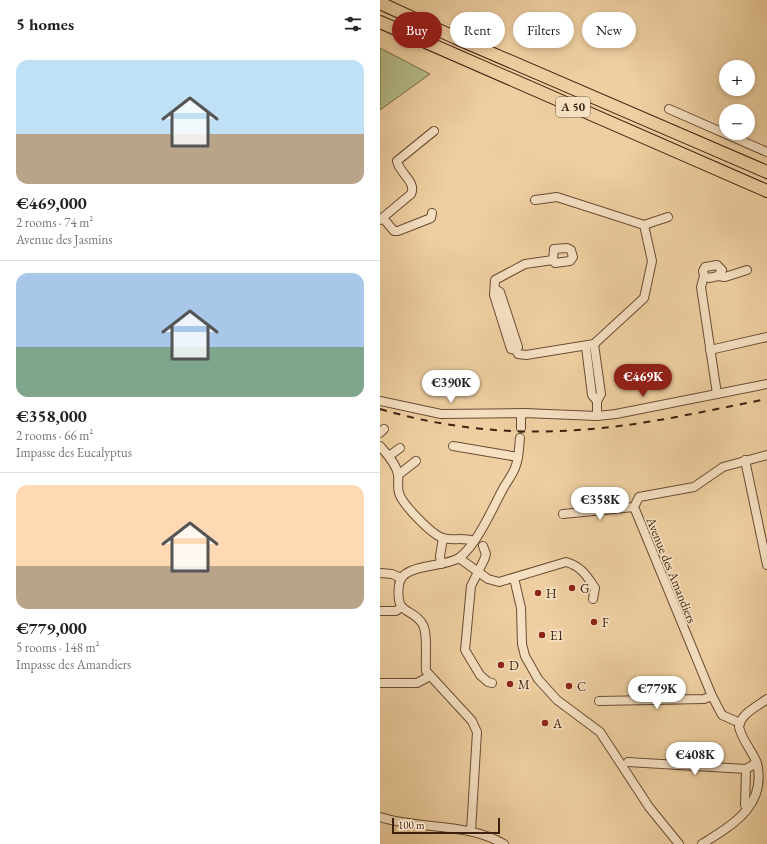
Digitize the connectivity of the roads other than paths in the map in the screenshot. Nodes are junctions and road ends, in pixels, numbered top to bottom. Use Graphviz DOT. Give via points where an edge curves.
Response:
graph roads {
  1 [pos="380,3"];
  2 [pos="380,22"];
  3 [pos="669,109"];
  4 [pos="434,131"];
  5 [pos="767,152"];
  6 [pos="767,172"];
  7 [pos="767,191"];
  8 [pos="535,200"];
  9 [pos="432,213"];
  10 [pos="668,217"];
  11 [pos="382,219"];
  12 [pos="644,225"];
  13 [pos="553,260"];
  14 [pos="747,270"];
  15 [pos="704,276"];
  16 [pos="718,276"];
  17 [pos="767,337"];
  18 [pos="590,346"];
  19 [pos="710,350"];
  20 [pos="767,384"];
  21 [pos="718,394"];
  22 [pos="380,401"];
  23 [pos="521,414"];
  24 [pos="597,416"];
  25 [pos="521,428"];
  26 [pos="520,438"];
  27 [pos="380,446"];
  28 [pos="453,446"];
  29 [pos="400,448"];
  30 [pos="767,455"];
  31 [pos="389,456"];
  32 [pos="518,456"];
  33 [pos="744,460"];
  34 [pos="416,461"];
  35 [pos="398,475"];
  36 [pos="634,507"];
  37 [pos="563,514"];
  38 [pos="444,538"];
  39 [pos="474,541"];
  40 [pos="483,546"];
  41 [pos="459,558"];
  42 [pos="441,564"];
  43 [pos="767,565"];
  44 [pos="479,571"];
  45 [pos="380,573"];
  46 [pos="401,578"];
  47 [pos="514,578"];
  48 [pos="593,599"];
  49 [pos="401,607"];
  50 [pos="380,611"];
  51 [pos="430,676"];
  52 [pos="380,683"];
  53 [pos="492,683"];
  54 [pos="712,696"];
  55 [pos="767,700"];
  56 [pos="599,701"];
  57 [pos="740,723"];
  58 [pos="628,762"];
  59 [pos="756,763"];
  60 [pos="746,768"];
  61 [pos="764,784"];
  62 [pos="745,805"];
  63 [pos="380,816"];
  64 [pos="471,831"];
  65 [pos="504,844"];
  66 [pos="679,844"];
  67 [pos="702,844"];
  1 -- 6 [label="highway, A 50"];
  2 -- 7 [label="highway, A 50"];
  3 -- 5 [label="street"];
  4 -- 11 [label="street" via="397,161 398,167 413,185 413,190"];
  8 -- 12 [label="street" via="557,197"];
  9 -- 11 [label="street" via="431,218 398,231 394,231"];
  10 -- 12 [label="street"];
  12 -- 18 [label="street" via="652,261 644,298"];
  13 -- 18 [label="street" via="525,264 495,280 495,289 500,292 518,347 516,350 518,354 526,355"];
  14 -- 16 [label="street" via="725,277"];
  15 -- 16 [label="street"];
  15 -- 16 [label="street" via="705,267 717,265 722,270"];
  15 -- 19 [label="street" via="701,287"];
  17 -- 19 [label="street"];
  18 -- 24 [label="street" via="601,394 597,401"];
  19 -- 21 [label="street"];
  20 -- 21 [label="street"];
  21 -- 24 [label="street"];
  22 -- 23 [label="street" via="441,414"];
  23 -- 24 [label="street"];
  23 -- 25 [label="street"];
  26 -- 32 [label="street"];
  27 -- 31 [label="street"];
  28 -- 32 [label="street"];
  29 -- 31 [label="street"];
  30 -- 33 [label="street, Avenue des Amandiers"];
  31 -- 35 [label="street"];
  32 -- 39 [label="street" via="516,467"];
  33 -- 36 [label="street, Avenue des Amandiers" via="717,470 694,487 639,497"];
  33 -- 43 [label="street"];
  34 -- 35 [label="street"];
  35 -- 38 [label="street" via="402,499 431,531"];
  36 -- 37 [label="street"];
  36 -- 54 [label="street, Avenue des Amandiers"];
  38 -- 39 [label="street" via="465,538"];
  38 -- 42 [label="street"];
  39 -- 41 [label="street"];
  40 -- 44 [label="street" via="486,554"];
  41 -- 42 [label="street"];
  41 -- 44 [label="street"];
  42 -- 46 [label="street" via="409,572"];
  44 -- 47 [label="street" via="494,582"];
  44 -- 53 [label="street" via="471,586 465,650 475,661 480,675"];
  45 -- 46 [label="street"];
  46 -- 49 [label="street"];
  47 -- 48 [label="street" via="566,562 575,564 584,571 595,588"];
  47 -- 66 [label="street" via="522,608 522,644 530,666 544,688 570,711 600,732 649,807"];
  49 -- 50 [label="street" via="396,611"];
  49 -- 51 [label="street" via="424,628 426,671"];
  51 -- 52 [label="street" via="416,683"];
  51 -- 64 [label="street" via="472,720 477,732"];
  54 -- 56 [label="street" via="704,699"];
  54 -- 57 [label="street, Avenue des Amandiers" via="722,715"];
  55 -- 57 [label="street" via="745,715"];
  57 -- 59 [label="street" via="740,730"];
  58 -- 60 [label="street"];
  59 -- 60 [label="street"];
  59 -- 61 [label="street"];
  60 -- 62 [label="street"];
  61 -- 67 [label="street" via="747,814"];
  63 -- 64 [label="street" via="400,822"];
  64 -- 65 [label="street"];
}
